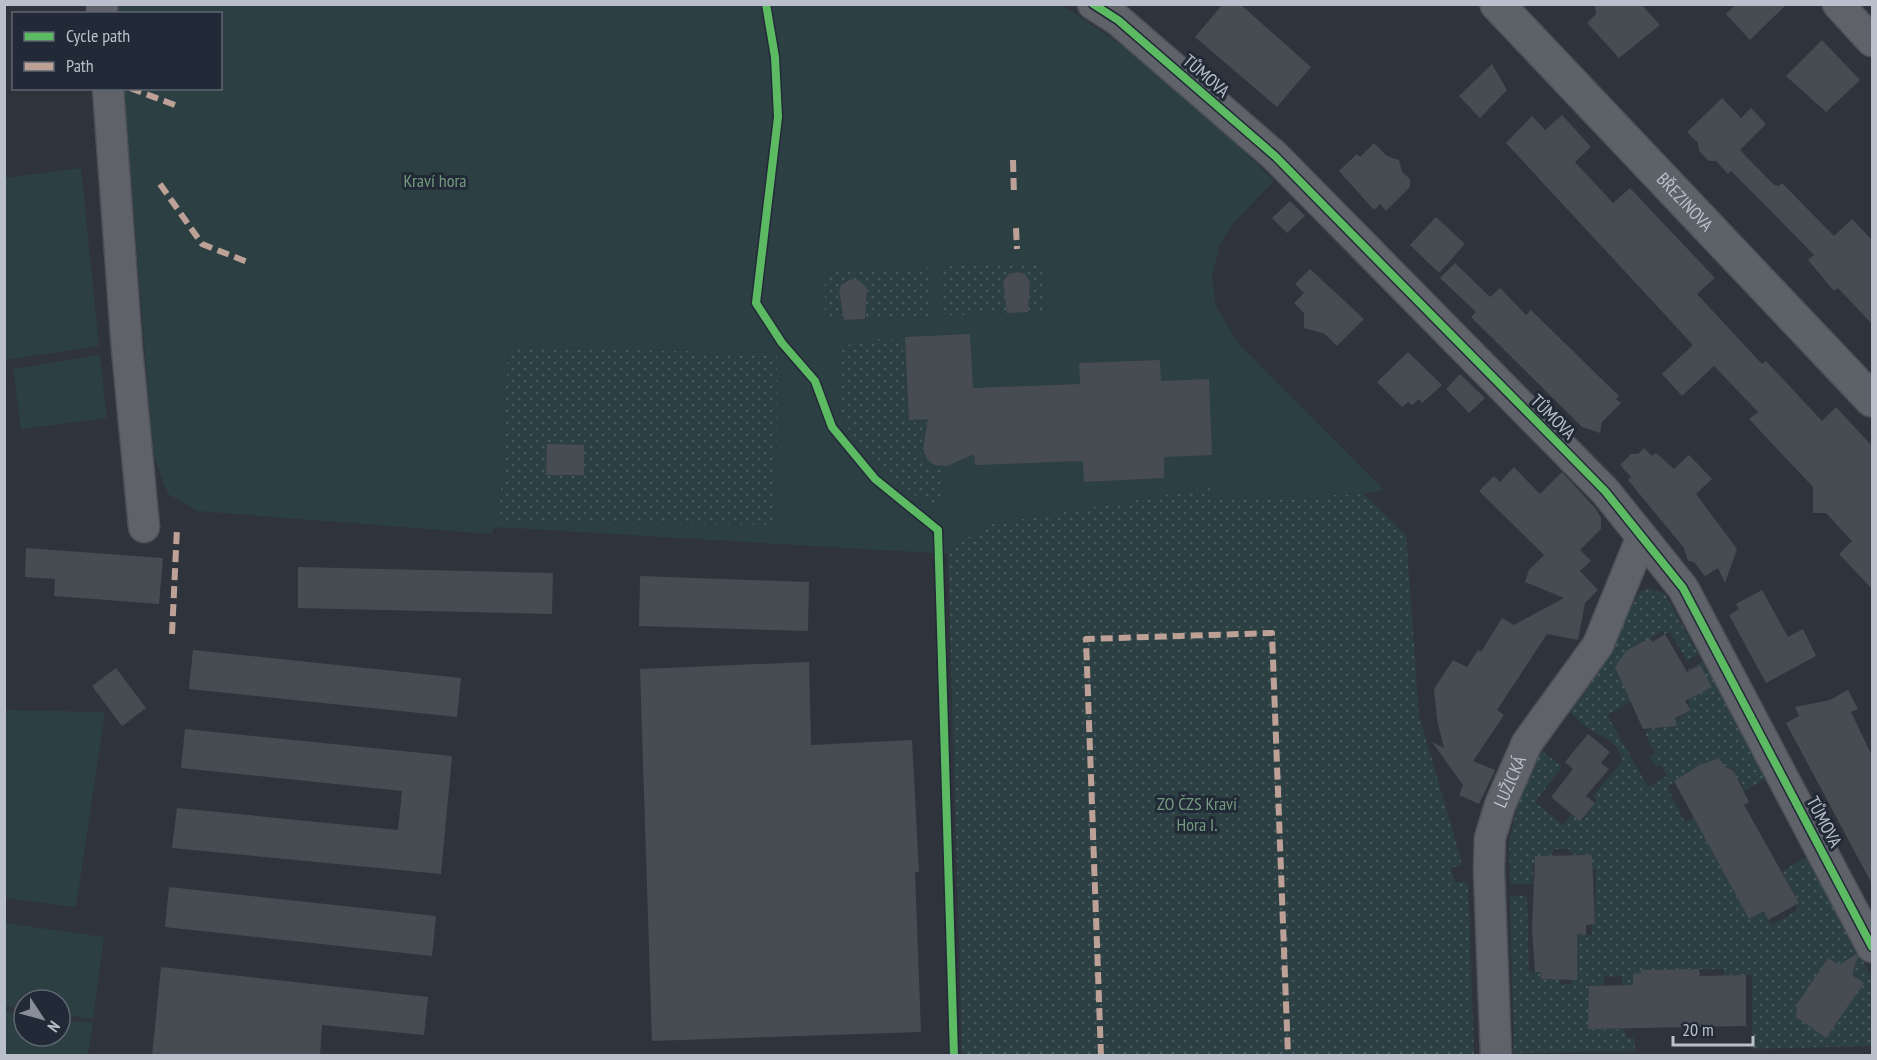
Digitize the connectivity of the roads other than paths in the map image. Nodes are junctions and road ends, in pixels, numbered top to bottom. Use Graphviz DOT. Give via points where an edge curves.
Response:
graph roads {
  1 [pos="1093,4"];
  2 [pos="1497,4"];
  3 [pos="1838,4"];
  4 [pos="1872,40"];
  5 [pos="108,90"];
  6 [pos="1872,400"];
  7 [pos="144,527"];
  8 [pos="1641,539"];
  9 [pos="1872,946"];
  10 [pos="1496,1056"];
  1 -- 8 [label="street, TŮMOVA" via="1118,20 1275,156 1605,491"];
  2 -- 6 [label="street, BŘEZINOVA"];
  3 -- 4 [label="street"];
  5 -- 7 [label="street" via="126,349"];
  8 -- 9 [label="street, TŮMOVA" via="1683,588"];
  8 -- 10 [label="street, LUŽICKÁ" via="1598,645 1527,743 1490,838"];
}
